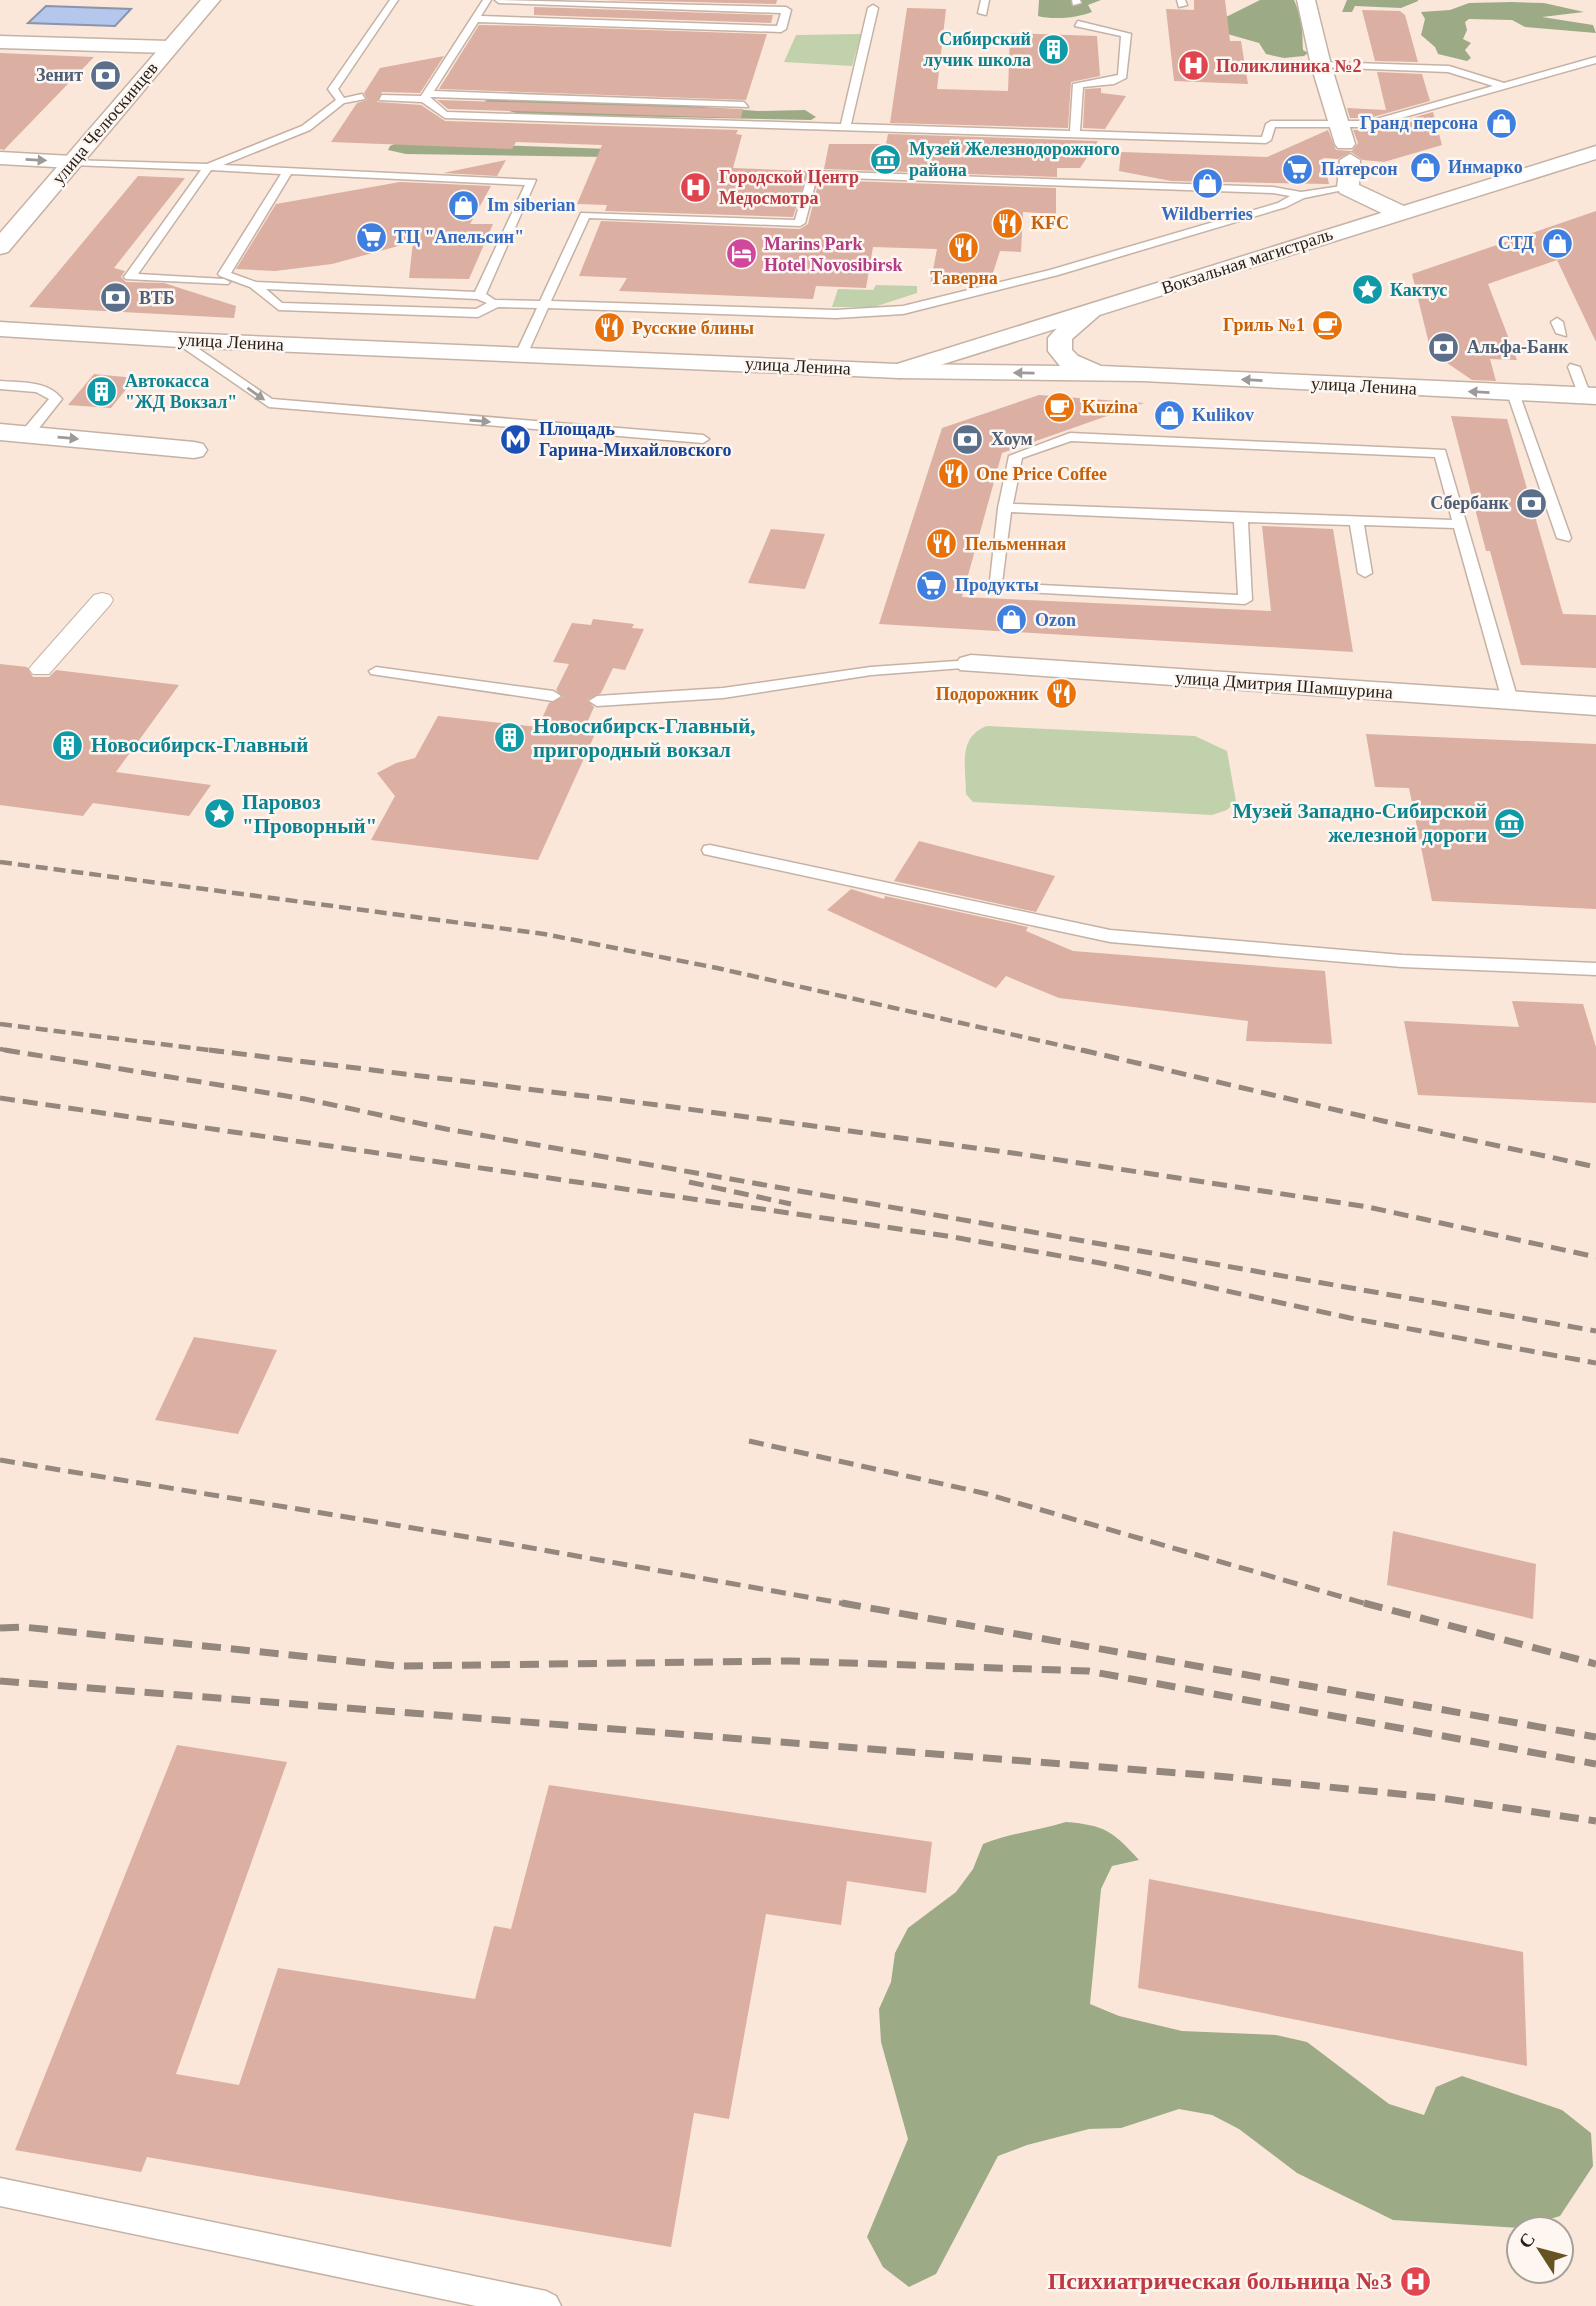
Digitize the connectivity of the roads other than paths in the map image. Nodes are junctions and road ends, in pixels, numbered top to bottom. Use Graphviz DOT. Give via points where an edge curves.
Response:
graph roads {
  1 [pos="211,0"];
  2 [pos="394,0"];
  3 [pos="487,0"];
  4 [pos="499,0"];
  5 [pos="985,0"];
  6 [pos="1306,0"];
  7 [pos="873,9"];
  8 [pos="984,13"];
  9 [pos="475,19"];
  10 [pos="1078,24"];
  11 [pos="0,42"];
  12 [pos="169,47"];
  13 [pos="1596,60"];
  14 [pos="1321,65"];
  15 [pos="1503,86"];
  16 [pos="426,96"];
  17 [pos="362,97"];
  18 [pos="382,98"];
  19 [pos="341,101"];
  20 [pos="744,105"];
  21 [pos="1340,124"];
  22 [pos="846,126"];
  23 [pos="1075,134"];
  24 [pos="1596,152"];
  25 [pos="0,158"];
  26 [pos="72,162"];
  27 [pos="208,167"];
  28 [pos="288,171"];
  29 [pos="1348,188"];
  30 [pos="1301,195"];
  31 [pos="1398,212"];
  32 [pos="0,247"];
  33 [pos="224,282"];
  34 [pos="254,285"];
  35 [pos="480,296"];
  36 [pos="496,303"];
  37 [pos="543,304"];
  38 [pos="1092,312"];
  39 [pos="0,329"];
  40 [pos="180,340"];
  41 [pos="520,355"];
  42 [pos="1574,367"];
  43 [pos="899,371"];
  44 [pos="1098,374"];
  45 [pos="0,385"];
  46 [pos="1513,393"];
  47 [pos="1591,396"];
  48 [pos="0,432"];
  49 [pos="26,434"];
  50 [pos="702,439"];
  51 [pos="194,450"];
  52 [pos="1005,508"];
  53 [pos="1241,519"];
  54 [pos="1356,521"];
  55 [pos="1461,524"];
  56 [pos="1564,538"];
  57 [pos="1365,573"];
  58 [pos="102,600"];
  59 [pos="971,664"];
  60 [pos="41,668"];
  61 [pos="376,671"];
  62 [pos="553,696"];
  63 [pos="1510,700"];
  64 [pos="597,701"];
  65 [pos="1596,706"];
  66 [pos="710,850"];
  67 [pos="1596,969"];
  68 [pos="0,2192"];
  69 [pos="547,2306"];
  1 -- 12 [label="main road, улица Челюскинцев"];
  2 -- 19 [label="lane" via="334,89"];
  3 -- 9 [label="lane"];
  4 -- 9 [label="lane" via="786,9 781,29"];
  5 -- 8 [label="lane"];
  6 -- 14 [label="main road"];
  7 -- 22 [label="lane"];
  9 -- 16 [label="lane"];
  10 -- 23 [label="lane" via="1126,34 1123,76 1078,84"];
  11 -- 12 [label="main road"];
  12 -- 26 [label="main road, улица Челюскинцев"];
  13 -- 15 [label="lane"];
  14 -- 15 [label="lane" via="1449,69"];
  14 -- 21 [label="main road"];
  15 -- 21 [label="lane" via="1369,124"];
  16 -- 18 [label="lane"];
  16 -- 20 [label="lane"];
  16 -- 22 [label="lane" via="445,115"];
  17 -- 19 [label="lane"];
  19 -- 27 [label="lane" via="306,128"];
  21 -- 23 [label="lane" via="1271,124 1266,140"];
  21 -- 29 [label="main road"];
  22 -- 23 [label="lane"];
  24 -- 31 [label="main road, Вокзальная магистраль"];
  25 -- 26 [label="main road, one-way"];
  26 -- 27 [label="lane"];
  26 -- 32 [label="main road, улица Челюскинцев"];
  27 -- 28 [label="lane"];
  27 -- 33 [label="lane" via="130,277"];
  28 -- 34 [label="lane" via="224,274"];
  28 -- 35 [label="lane" via="532,182"];
  29 -- 30 [label="lane"];
  29 -- 31 [label="main road"];
  30 -- 37 [label="lane" via="1282,205 1054,273 903,310 836,314"];
  30 -- 37 [label="lane" via="1273,190 813,174 800,223 585,215"];
  31 -- 38 [label="main road, Вокзальная магистраль"];
  34 -- 35 [label="lane"];
  34 -- 36 [label="lane" via="279,306 478,313"];
  35 -- 36 [label="lane"];
  36 -- 37 [label="lane"];
  37 -- 41 [label="lane"];
  38 -- 43 [label="main road, Вокзальная магистраль"];
  38 -- 44 [label="main road" via="1060,338 1060,351 1069,361"];
  39 -- 40 [label="main road, улица Ленина"];
  40 -- 41 [label="main road, улица Ленина"];
  40 -- 50 [label="lane, one-way" via="269,403"];
  41 -- 43 [label="main road, улица Ленина"];
  42 -- 47 [label="lane"];
  44 -- 43 [label="main road, улица Ленина, one-way"];
  46 -- 44 [label="main road, улица Ленина, one-way"];
  45 -- 49 [label="lane" via="40,389 56,399"];
  46 -- 47 [label="main road, улица Ленина"];
  46 -- 56 [label="lane"];
  48 -- 49 [label="main road"];
  49 -- 51 [label="main road, one-way"];
  52 -- 53 [label="lane"];
  52 -- 53 [label="lane" via="994,587 1245,600"];
  52 -- 55 [label="lane" via="1016,456 1070,436 1440,453"];
  53 -- 54 [label="lane"];
  54 -- 55 [label="lane"];
  54 -- 57 [label="lane"];
  55 -- 63 [label="lane"];
  58 -- 60 [label="street"];
  59 -- 63 [label="main road, улица Дмитрия Шамшурина"];
  59 -- 64 [label="lane" via="871,671 723,693"];
  61 -- 62 [label="lane"];
  63 -- 65 [label="main road, улица Дмитрия Шамшурина"];
  66 -- 67 [label="lane" via="1110,936 1402,961"];
  68 -- 69 [label="lane"];
}
